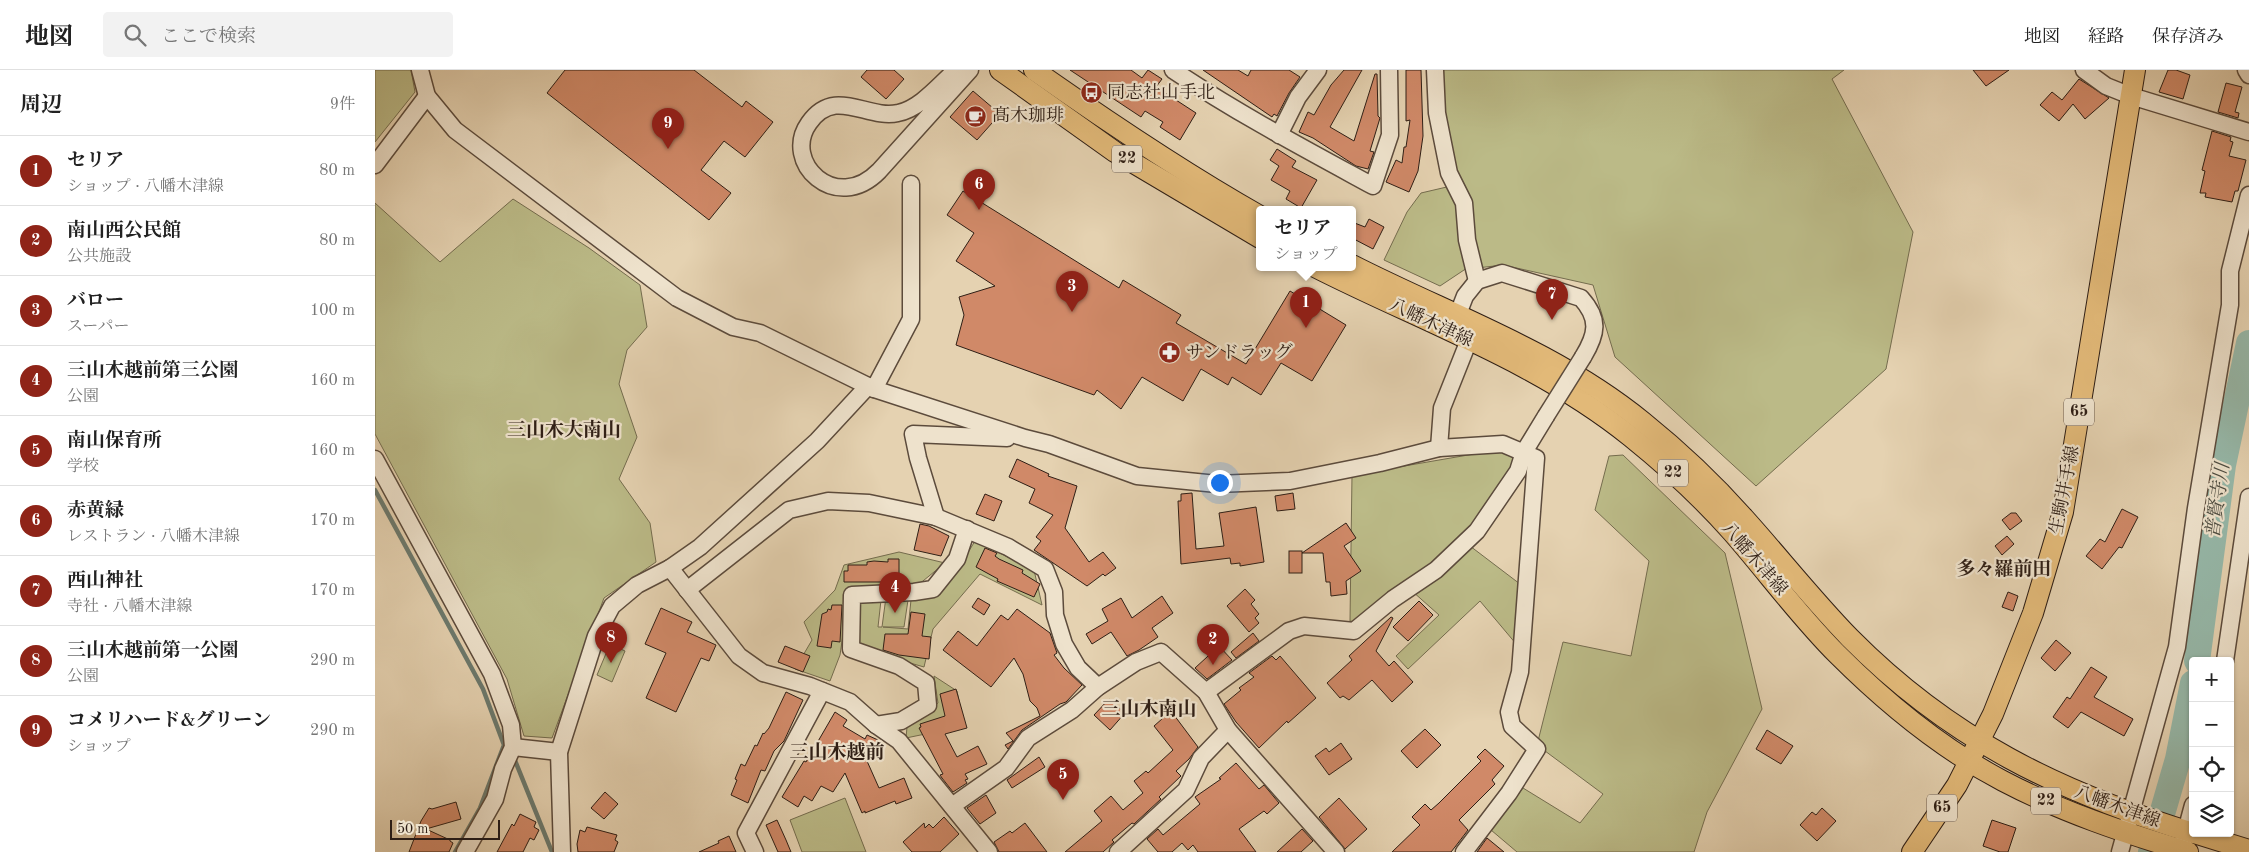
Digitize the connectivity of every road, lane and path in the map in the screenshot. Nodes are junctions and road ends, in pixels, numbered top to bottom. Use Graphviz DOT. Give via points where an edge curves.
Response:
graph roads {
  1 [pos="420,70"];
  2 [pos="956,70"];
  3 [pos="970,70"];
  4 [pos="1000,70"];
  5 [pos="1034,70"];
  6 [pos="1173,70"];
  7 [pos="1389,70"];
  8 [pos="1435,70"];
  9 [pos="2084,70"];
  10 [pos="2135,70"];
  11 [pos="2246,70"];
  12 [pos="1315,71"];
  13 [pos="2249,75"];
  14 [pos="427,96"];
  15 [pos="2131,96"];
  16 [pos="2249,132"];
  17 [pos="1279,135"];
  18 [pos="375,165"];
  19 [pos="911,184"];
  20 [pos="2249,195"];
  21 [pos="1256,214"];
  22 [pos="1256,236"];
  23 [pos="1356,266"];
  24 [pos="1323,271"];
  25 [pos="1477,281"];
  26 [pos="1458,314"];
  27 [pos="1469,340"];
  28 [pos="871,387"];
  29 [pos="1025,438"];
  30 [pos="1439,448"];
  31 [pos="1524,452"];
  32 [pos="375,459"];
  33 [pos="2249,497"];
  34 [pos="936,517"];
  35 [pos="967,529"];
  36 [pos="2245,545"];
  37 [pos="670,568"];
  38 [pos="687,590"];
  39 [pos="2226,657"];
  40 [pos="1098,687"];
  41 [pos="821,691"];
  42 [pos="1206,692"];
  43 [pos="876,725"];
  44 [pos="1228,730"];
  45 [pos="1981,742"];
  46 [pos="513,747"];
  47 [pos="559,752"];
  48 [pos="1970,762"];
  49 [pos="952,806"];
  50 [pos="2131,813"];
  51 [pos="2125,833"];
  52 [pos="2188,840"];
  53 [pos="2242,850"];
  54 [pos="465,852"];
  55 [pos="562,852"];
  56 [pos="755,852"];
  57 [pos="989,852"];
  58 [pos="1118,852"];
  59 [pos="1336,852"];
  60 [pos="1464,852"];
  61 [pos="1912,852"];
  62 [pos="2120,852"];
  1 -- 14 [label="street"];
  2 -- 3 [label="street" via="917,103 899,113 882,114 845,105 819,113 808,124 802,140 803,156 809,168 831,186 849,188 864,183"];
  4 -- 22 [label="main road, 22" via="1115,152"];
  5 -- 21 [label="main road, 22" via="1125,134"];
  6 -- 17 [label="street"];
  7 -- 17 [label="street" via="1390,135 1373,186"];
  8 -- 25 [label="street" via="1437,113 1449,173 1464,203 1467,240"];
  9 -- 15 [label="street" via="2107,86"];
  10 -- 15 [label="main road, 生駒井手線 / 65"];
  11 -- 13 [label="street"];
  12 -- 17 [label="street"];
  14 -- 18 [label="street"];
  14 -- 28 [label="street" via="455,130 677,298 733,327 761,333"];
  15 -- 16 [label="street"];
  15 -- 45 [label="main road, 生駒井手線 / 65" via="2063,512 2033,613"];
  19 -- 28 [label="street" via="911,319"];
  20 -- 50 [label="street" via="2231,271 2230,305 2177,646"];
  23 -- 26 [label="main road, 八幡木津線 / 22"];
  24 -- 27 [label="main road, 八幡木津線 / 22"];
  25 -- 26 [label="street" via="1465,296"];
  25 -- 31 [label="street, bridge" via="1502,273 1581,298 1595,319 1593,341"];
  26 -- 27 [label="street"];
  26 -- 45 [label="main road, 八幡木津線 / 22" via="1587,382 1641,421 1702,473 1851,639 1915,697"];
  27 -- 30 [label="street" via="1442,408"];
  27 -- 48 [label="main road, 八幡木津線 / 22" via="1575,396 1629,435 1688,486 1731,530 1836,653 1888,701"];
  28 -- 29 [label="street"];
  28 -- 37 [label="street" via="817,441 700,547"];
  29 -- 30 [label="street" via="1137,476 1217,484 1290,481"];
  29 -- 34 [label="street" via="913,434"];
  30 -- 31 [label="street" via="1503,444"];
  31 -- 42 [label="street" via="1518,471 1477,532 1436,570 1354,632 1304,626 1289,631"];
  31 -- 60 [label="street" via="1536,458 1520,672 1509,712 1512,726 1537,749 1509,793"];
  32 -- 46 [label="street" via="491,674 511,725"];
  33 -- 36 [label="street"];
  34 -- 35 [label="street"];
  34 -- 38 [label="street" via="869,504 828,501 789,510"];
  35 -- 40 [label="street" via="1008,547 1045,569 1054,592 1055,615 1064,644 1078,668"];
  35 -- 43 [label="street" via="957,559 933,588 852,595 851,649 899,666 926,683 928,705 901,721"];
  36 -- 39 [label="street"];
  37 -- 38 [label="street"];
  37 -- 47 [label="street" via="637,585 612,606 596,636"];
  38 -- 41 [label="street" via="739,656 763,673"];
  40 -- 42 [label="street" via="1136,662 1161,652"];
  40 -- 49 [label="street" via="1072,710 1028,738 1006,768"];
  41 -- 43 [label="street" via="850,702"];
  41 -- 56 [label="street" via="746,832"];
  42 -- 44 [label="street"];
  43 -- 49 [label="street" via="899,741"];
  44 -- 58 [label="street" via="1201,758 1186,790"];
  44 -- 59 [label="street"];
  45 -- 48 [label="main road, 生駒井手線 / 65"];
  45 -- 50 [label="main road, 八幡木津線 / 22" via="2013,762 2069,789"];
  46 -- 47 [label="street"];
  46 -- 54 [label="street" via="495,798"];
  47 -- 55 [label="street"];
  48 -- 51 [label="main road, 八幡木津線 / 22" via="2058,807"];
  48 -- 61 [label="main road, 生駒井手線 / 65"];
  49 -- 57 [label="street"];
  50 -- 51 [label="street"];
  50 -- 52 [label="main road, 八幡木津線 / 22"];
  51 -- 52 [label="main road, 八幡木津線 / 22"];
  51 -- 62 [label="street"];
  52 -- 53 [label="main road, 八幡木津線 / 22"];
}
